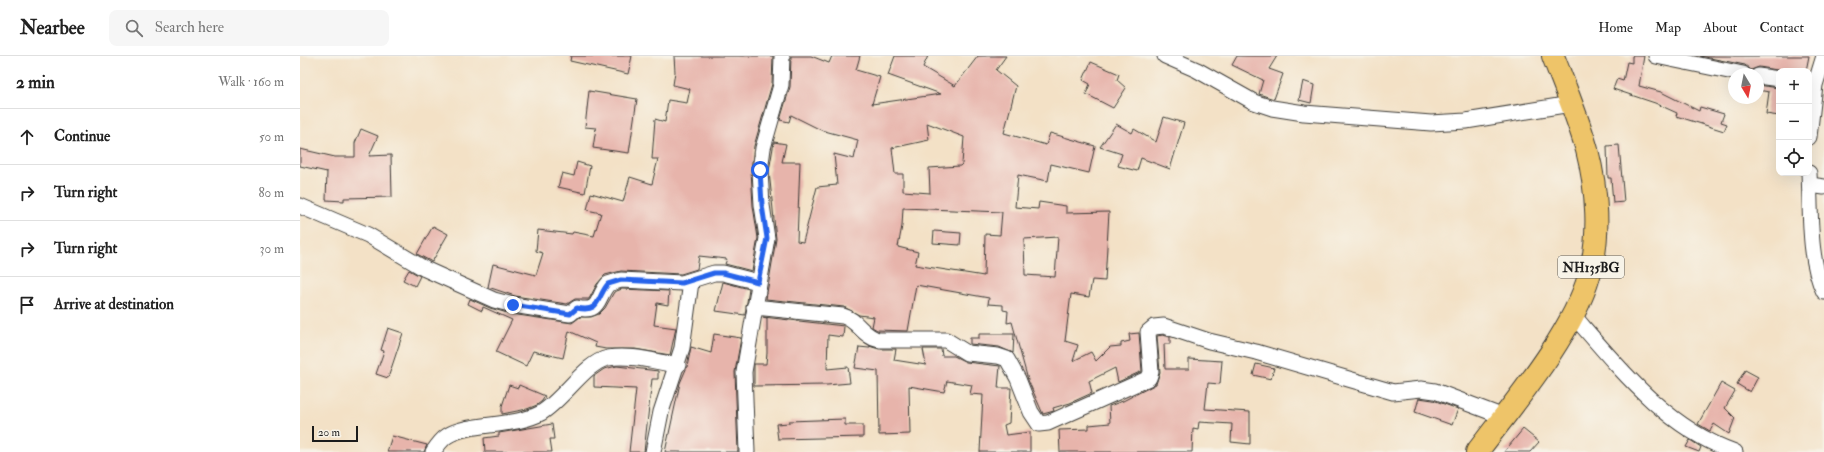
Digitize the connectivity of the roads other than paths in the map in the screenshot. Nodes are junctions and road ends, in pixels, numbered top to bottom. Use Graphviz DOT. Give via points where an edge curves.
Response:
graph roads {
  1 [pos="782,56"];
  2 [pos="1165,56"];
  3 [pos="1553,56"];
  4 [pos="1656,56"];
  5 [pos="1824,58"];
  6 [pos="1728,71"];
  7 [pos="1764,77"];
  8 [pos="1776,79"];
  9 [pos="1812,85"];
  10 [pos="1571,104"];
  11 [pos="1814,182"];
  12 [pos="300,206"];
  13 [pos="691,282"];
  14 [pos="758,282"];
  15 [pos="1824,292"];
  16 [pos="754,307"];
  17 [pos="1573,315"];
  18 [pos="678,365"];
  19 [pos="1504,417"];
  20 [pos="433,452"];
  21 [pos="653,452"];
  22 [pos="747,452"];
  23 [pos="1477,452"];
  24 [pos="1736,452"];
  1 -- 14 [label="street" via="781,85 763,148 760,170 767,238"];
  2 -- 10 [label="street" via="1197,70 1254,102 1304,113 1431,123 1466,121"];
  3 -- 10 [label="highway, NH135BG"];
  4 -- 6 [label="street"];
  5 -- 9 [label="street"];
  7 -- 8 [label="street"];
  10 -- 17 [label="highway, NH135BG" via="1587,151 1595,195 1596,240 1589,276"];
  11 -- 15 [label="street" via="1815,261 1818,280"];
  12 -- 13 [label="street" via="368,236 425,269 494,300 513,305 570,314 577,308 588,310 594,307 608,284 621,280"];
  13 -- 14 [label="street" via="714,273"];
  13 -- 18 [label="street"];
  14 -- 16 [label="street"];
  16 -- 19 [label="street" via="843,316 851,318 871,338 946,340 967,353 1007,359 1039,424 1048,423 1149,378 1151,372 1148,332 1154,327 1164,326 1378,389 1393,392 1421,389 1435,391"];
  16 -- 22 [label="street" via="744,372"];
  17 -- 19 [label="highway, NH135BG" via="1543,363"];
  17 -- 24 [label="street" via="1642,393 1679,422"];
  18 -- 20 [label="street" via="607,358 592,366 555,403 541,413 504,424 460,430 447,436"];
  18 -- 21 [label="street" via="661,412"];
  19 -- 23 [label="highway, NH135BG"];
}
